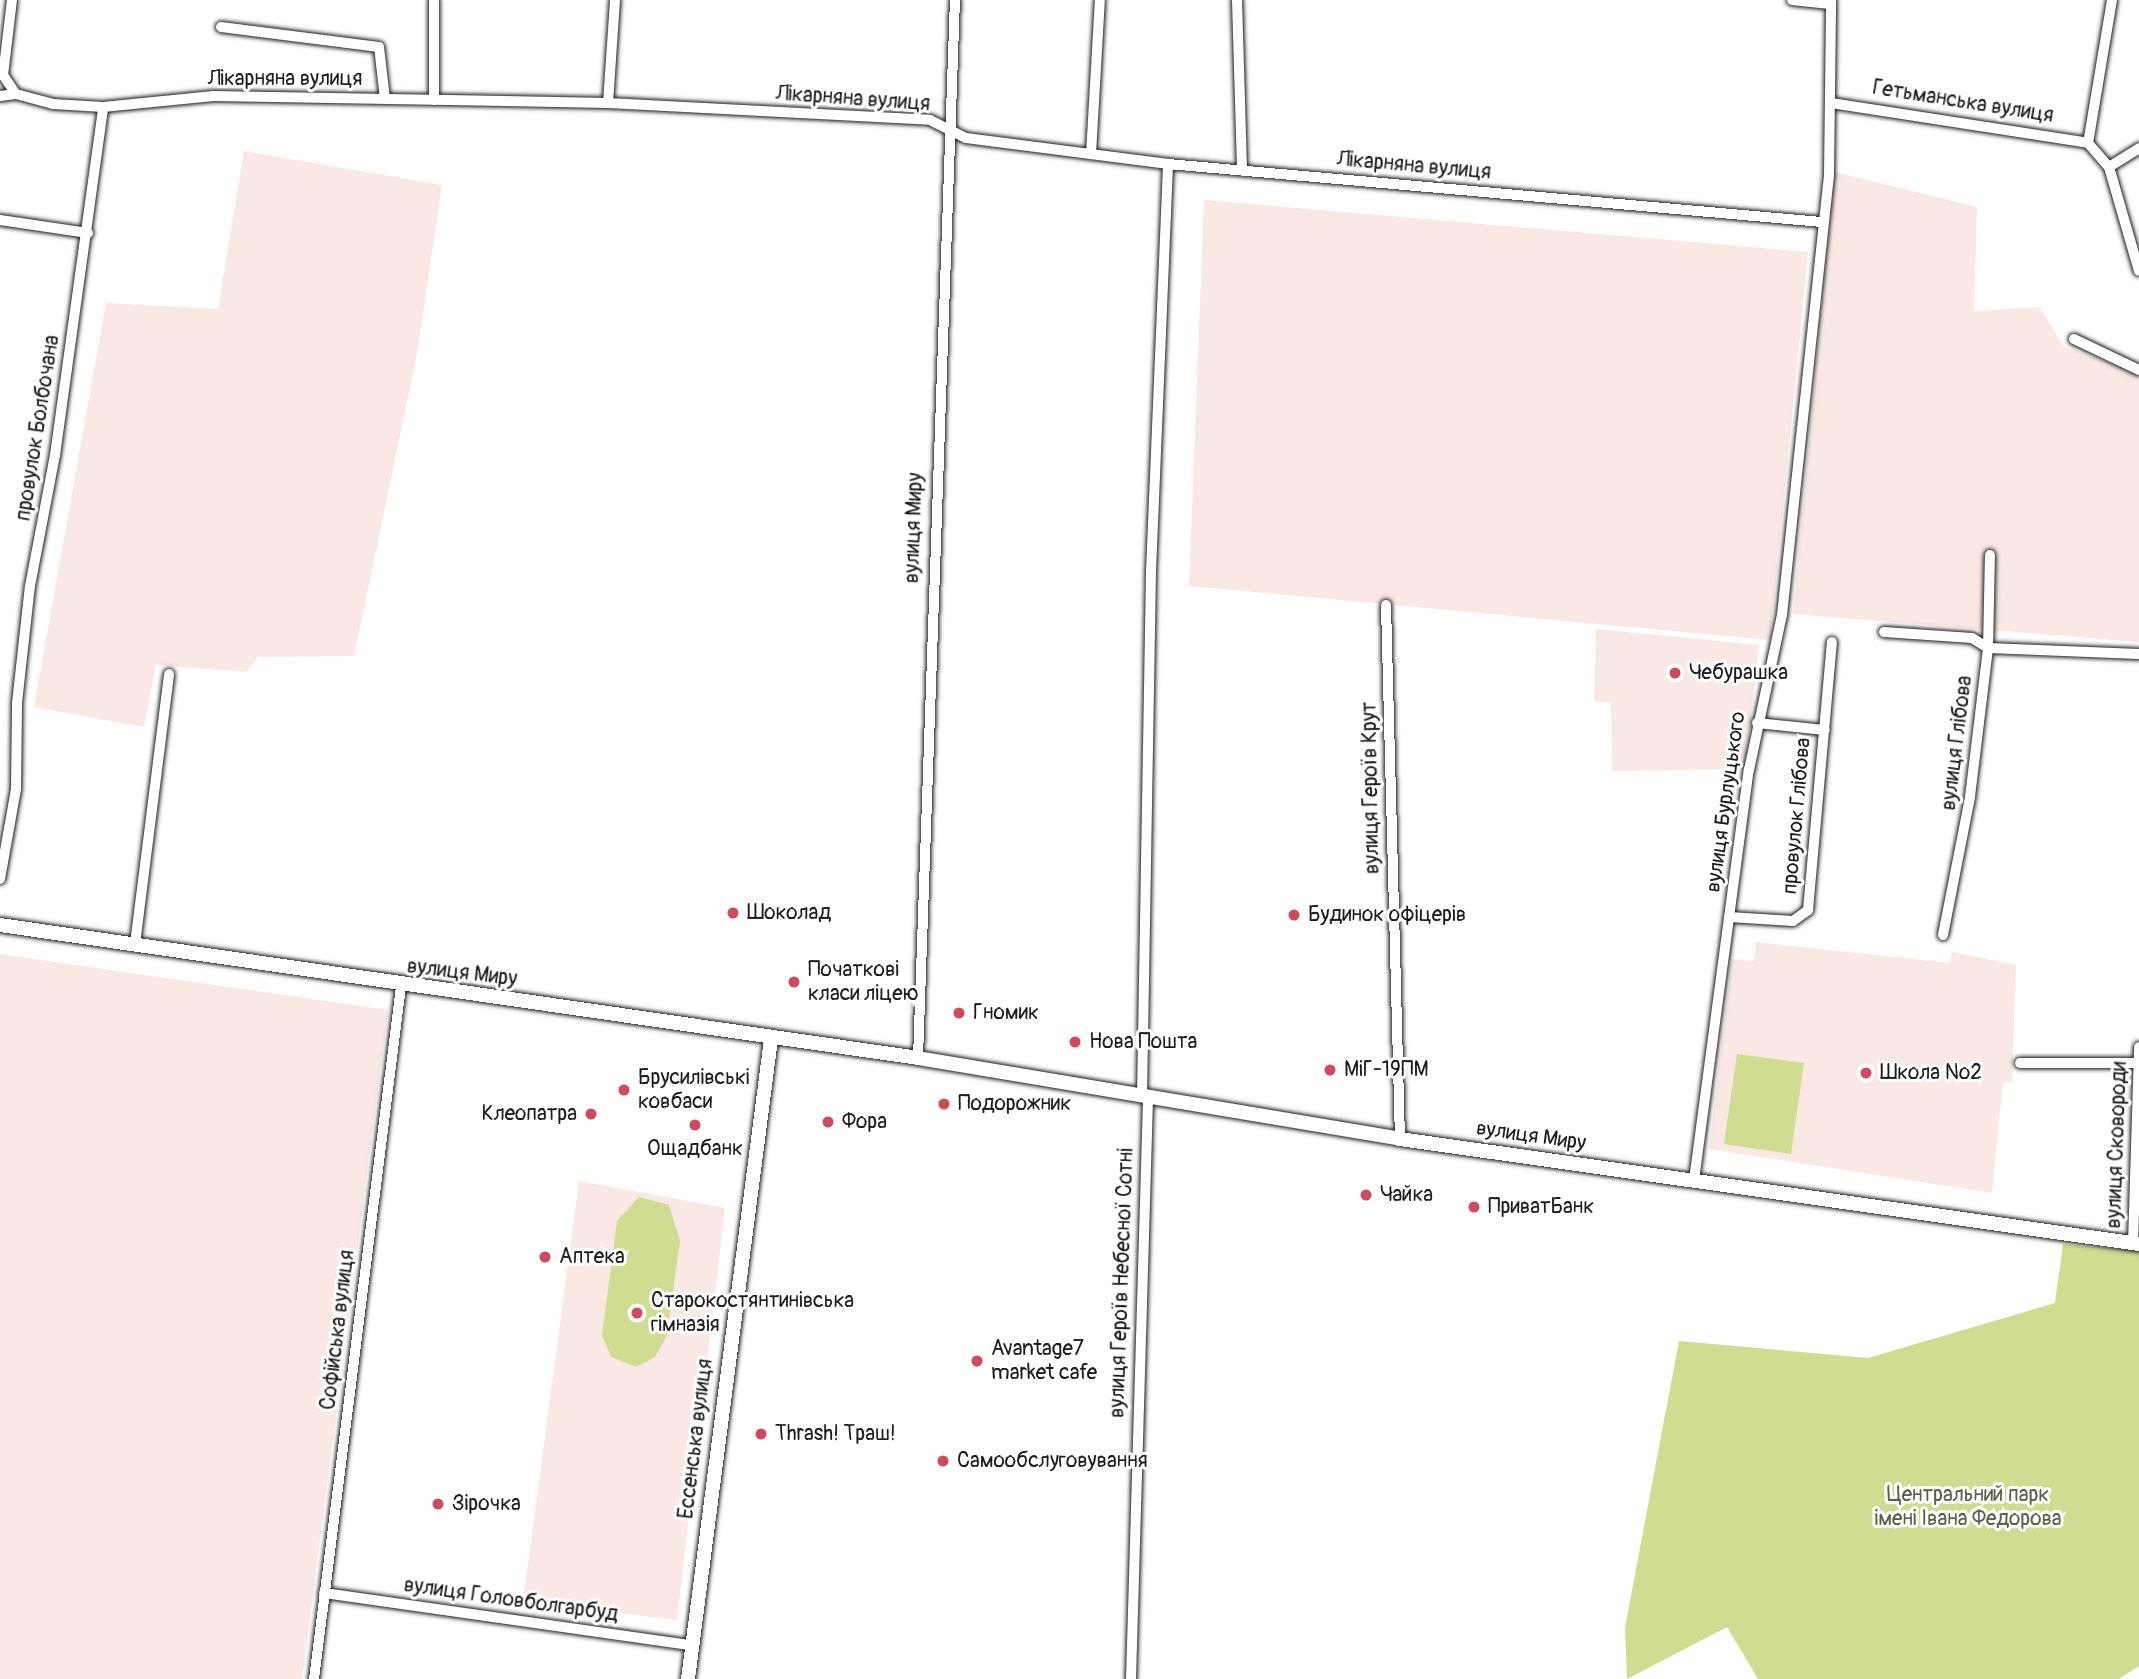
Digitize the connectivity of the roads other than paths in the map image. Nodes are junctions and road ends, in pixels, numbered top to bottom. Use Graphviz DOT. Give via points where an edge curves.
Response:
graph roads {
  1 [pos="12,0"];
  2 [pos="434,0"];
  3 [pos="615,0"];
  4 [pos="955,0"];
  5 [pos="1100,0"];
  6 [pos="1237,0"];
  7 [pos="1792,0"];
  8 [pos="2112,0"];
  9 [pos="1830,2"];
  10 [pos="221,27"];
  11 [pos="16,94"];
  12 [pos="0,96"];
  13 [pos="385,99"];
  14 [pos="434,100"];
  15 [pos="608,103"];
  16 [pos="1831,103"];
  17 [pos="103,107"];
  18 [pos="948,129"];
  19 [pos="2088,143"];
  20 [pos="2138,152"];
  21 [pos="1091,154"];
  22 [pos="1168,164"];
  23 [pos="2109,167"];
  24 [pos="1242,170"];
  25 [pos="0,220"];
  26 [pos="1822,222"];
  27 [pos="88,233"];
  28 [pos="2139,271"];
  29 [pos="2074,339"];
  30 [pos="2139,370"];
  31 [pos="1990,555"];
  32 [pos="1386,604"];
  33 [pos="1884,632"];
  34 [pos="1832,642"];
  35 [pos="1988,648"];
  36 [pos="2139,654"];
  37 [pos="169,674"];
  38 [pos="1757,723"];
  39 [pos="1825,730"];
  40 [pos="0,879"];
  41 [pos="1729,917"];
  42 [pos="0,926"];
  43 [pos="1943,934"];
  44 [pos="135,944"];
  45 [pos="401,986"];
  46 [pos="771,1039"];
  47 [pos="2139,1047"];
  48 [pos="918,1058"];
  49 [pos="2020,1063"];
  50 [pos="2139,1063"];
  51 [pos="1145,1097"];
  52 [pos="1400,1139"];
  53 [pos="1694,1180"];
  54 [pos="2136,1244"];
  55 [pos="324,1593"];
  56 [pos="691,1645"];
  57 [pos="314,1679"];
  58 [pos="688,1679"];
  59 [pos="1131,1679"];
  1 -- 11 [label="street" via="3,75"];
  2 -- 14 [label="street"];
  3 -- 15 [label="street"];
  4 -- 18 [label="street, вулиця Миру"];
  5 -- 21 [label="street"];
  6 -- 24 [label="street"];
  7 -- 9 [label="street"];
  8 -- 19 [label="street"];
  9 -- 16 [label="street, вулиця Бурлуцького"];
  10 -- 13 [label="street" via="379,47"];
  11 -- 12 [label="street, Лікарняна вулиця"];
  11 -- 17 [label="street, Лікарняна вулиця"];
  13 -- 14 [label="street, Лікарняна вулиця"];
  13 -- 17 [label="street, Лікарняна вулиця" via="213,96"];
  14 -- 15 [label="street, Лікарняна вулиця"];
  15 -- 18 [label="street, Лікарняна вулиця" via="930,120"];
  16 -- 19 [label="street, Гетьманська вулиця"];
  16 -- 26 [label="street, вулиця Бурлуцького"];
  17 -- 27 [label="street, провулок Болбочана"];
  18 -- 21 [label="street, Лікарняна вулиця" via="966,138"];
  18 -- 48 [label="street, вулиця Миру"];
  19 -- 23 [label="street"];
  20 -- 23 [label="street"];
  21 -- 22 [label="street, Лікарняна вулиця"];
  22 -- 24 [label="street, Лікарняна вулиця"];
  22 -- 51 [label="street, вулиця Героїв Небесної Сотні" via="1151,571"];
  23 -- 28 [label="street"];
  24 -- 26 [label="street, Лікарняна вулиця"];
  25 -- 27 [label="street"];
  26 -- 38 [label="street, вулиця Бурлуцького" via="1782,615"];
  27 -- 40 [label="street, провулок Болбочана" via="30,586 17,703 16,789"];
  29 -- 30 [label="street"];
  31 -- 35 [label="street, вулиця Глібова"];
  32 -- 52 [label="street, вулиця Героїв Крут"];
  33 -- 35 [label="street" via="1972,638"];
  34 -- 39 [label="street, провулок Глібова"];
  35 -- 36 [label="street"];
  35 -- 43 [label="street, вулиця Глібова" via="1970,797"];
  37 -- 44 [label="street"];
  38 -- 39 [label="street"];
  38 -- 41 [label="street, вулиця Бурлуцького"];
  39 -- 41 [label="street, провулок Глібова" via="1808,910 1793,921"];
  41 -- 53 [label="street, вулиця Бурлуцького"];
  42 -- 44 [label="main road, вулиця Миру"];
  44 -- 45 [label="main road, вулиця Миру"];
  45 -- 46 [label="main road, вулиця Миру"];
  45 -- 55 [label="street, Софійська вулиця"];
  46 -- 48 [label="main road, вулиця Миру"];
  46 -- 56 [label="main road, Ессенська вулиця"];
  47 -- 50 [label="street, вулиця Сковороди"];
  48 -- 51 [label="main road, вулиця Миру"];
  49 -- 50 [label="street"];
  50 -- 54 [label="street, вулиця Сковороди"];
  51 -- 52 [label="main road, вулиця Миру"];
  51 -- 59 [label="street, вулиця Героїв Небесної Сотні"];
  52 -- 53 [label="main road, вулиця Миру"];
  53 -- 54 [label="main road, вулиця Миру"];
  55 -- 56 [label="street, вулиця Головболгарбуд"];
  55 -- 57 [label="street, Софійська вулиця"];
  56 -- 58 [label="main road, Ессенська вулиця"];
}
